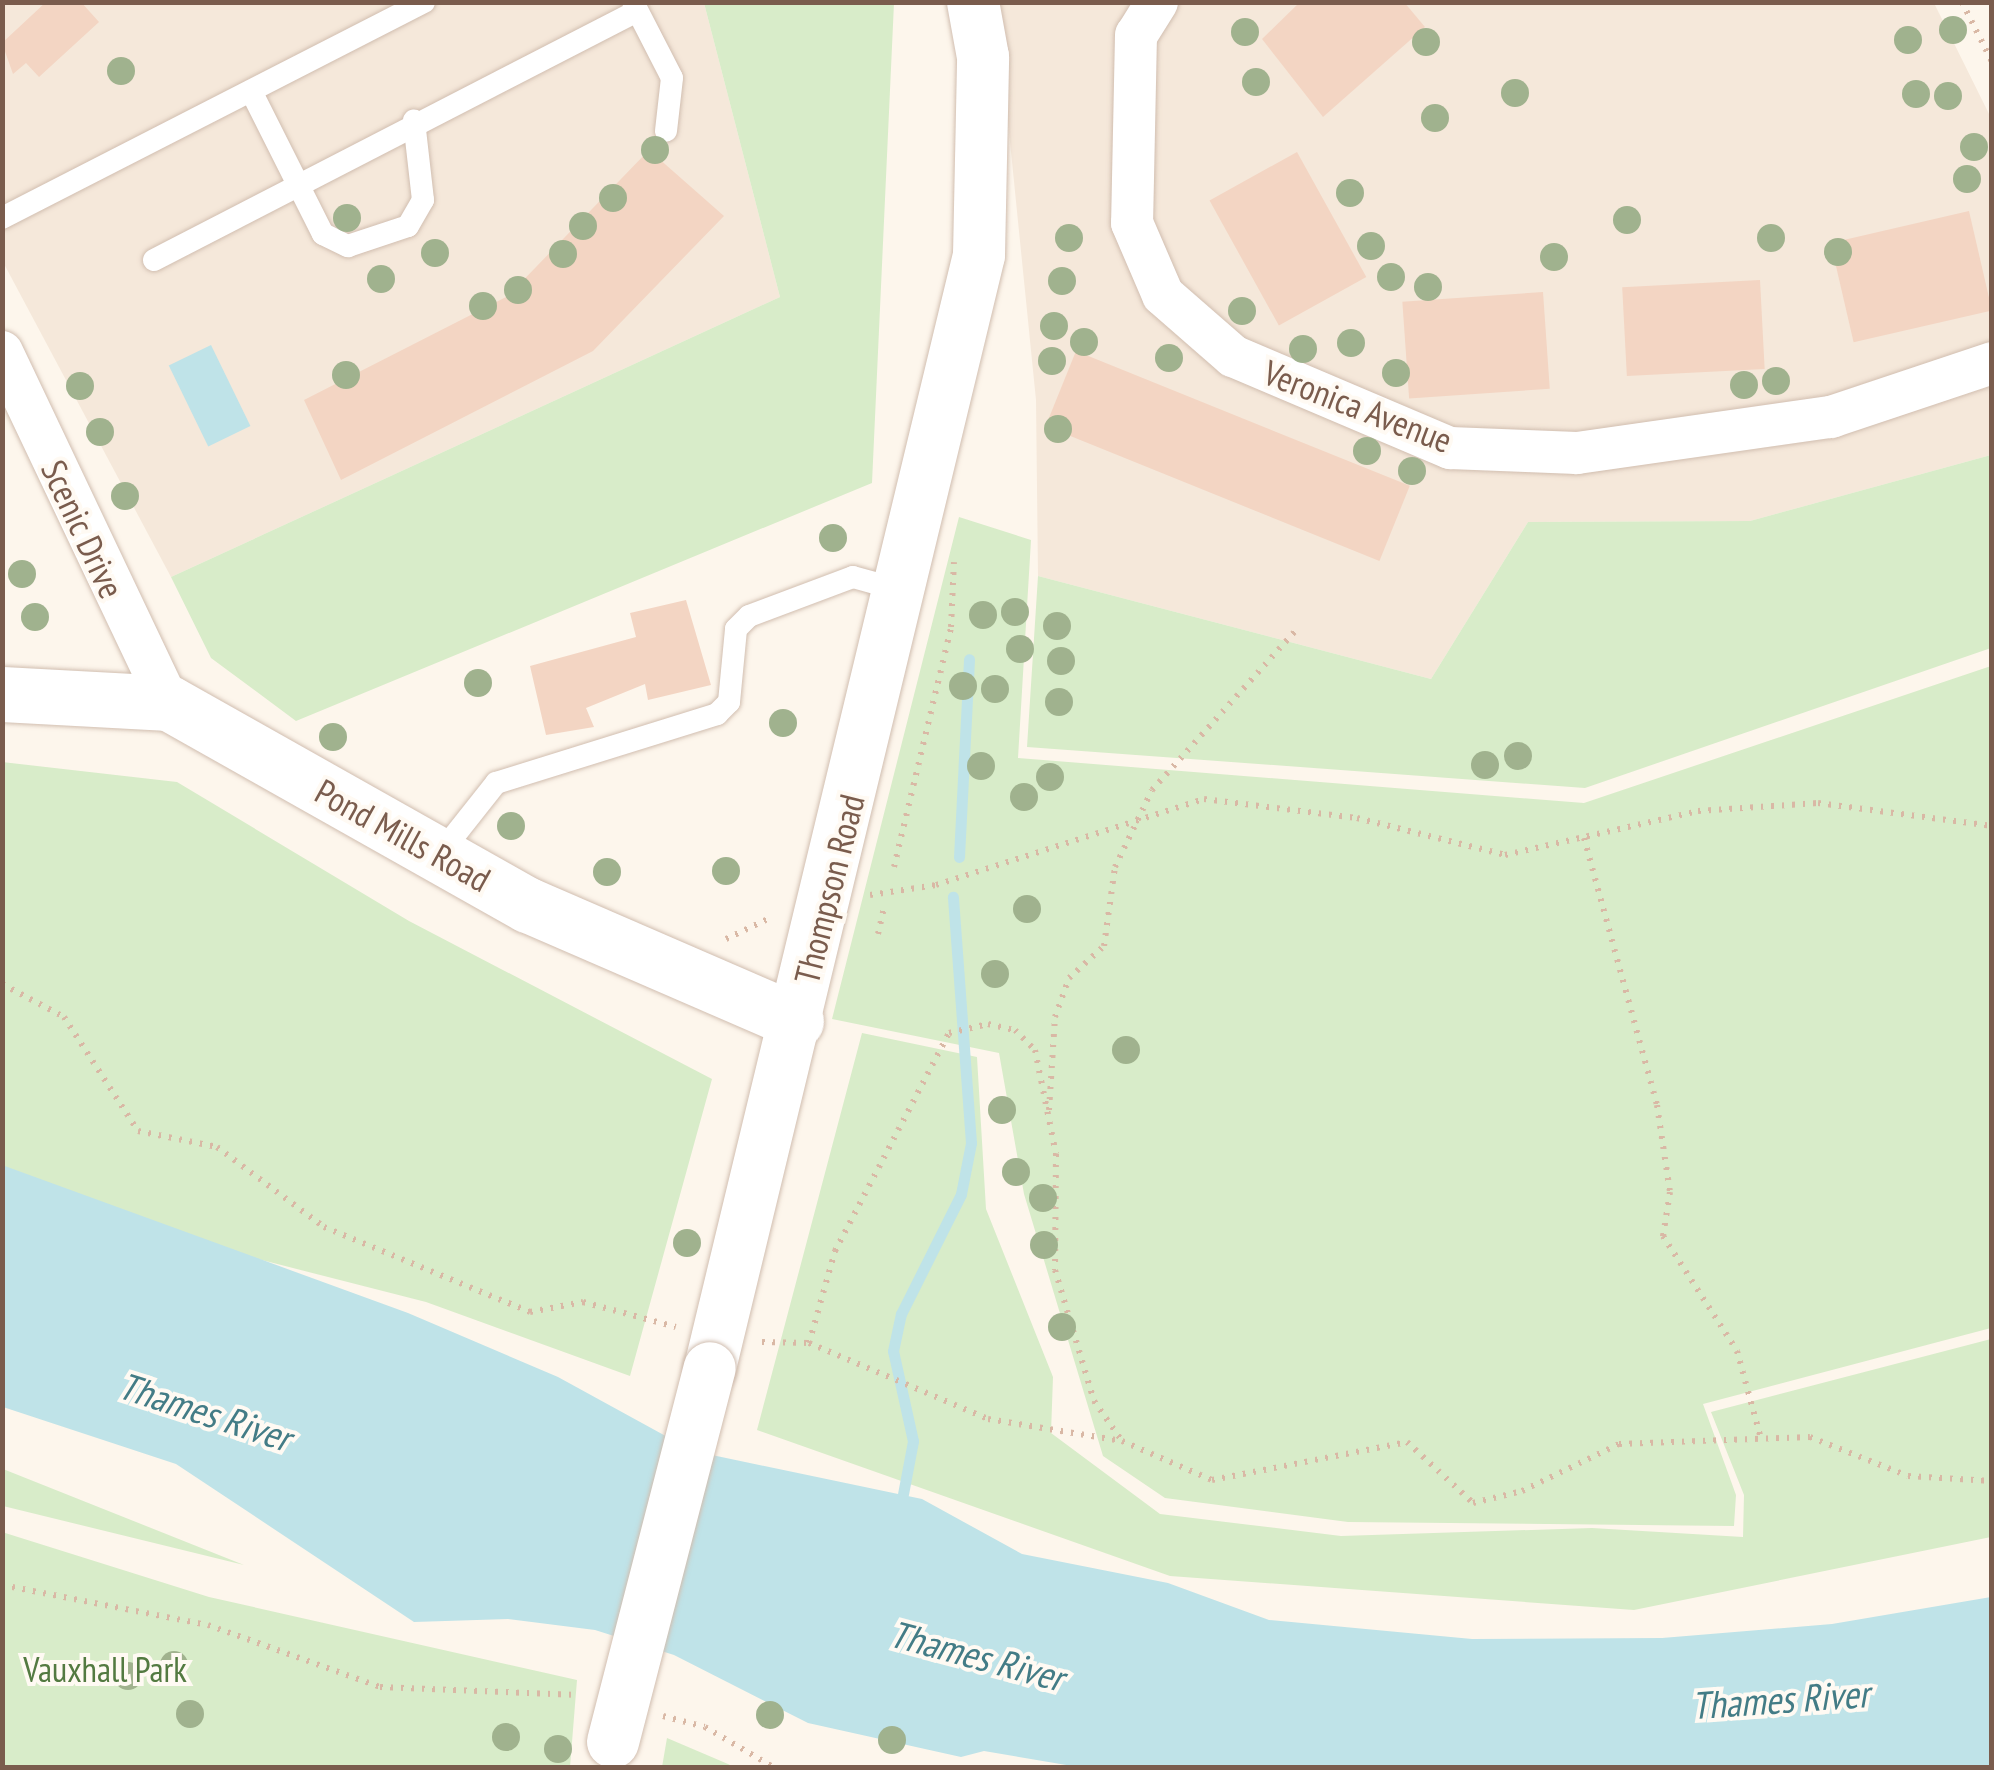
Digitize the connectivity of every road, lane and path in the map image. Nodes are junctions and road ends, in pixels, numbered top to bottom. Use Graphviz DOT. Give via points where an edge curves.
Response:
graph roads {
  1 [pos="424,2"];
  2 [pos="973,2"];
  3 [pos="1157,2"];
  4 [pos="1962,2"];
  5 [pos="635,7"];
  6 [pos="1992,62"];
  7 [pos="251,91"];
  8 [pos="414,121"];
  9 [pos="666,131"];
  10 [pos="298,182"];
  11 [pos="2,218"];
  12 [pos="154,260"];
  13 [pos="2,352"];
  14 [pos="1992,363"];
  15 [pos="955,550"];
  16 [pos="903,591"];
  17 [pos="1295,631"];
  18 [pos="2,694"];
  19 [pos="169,704"];
  20 [pos="1143,813"];
  21 [pos="1992,826"];
  22 [pos="1584,838"];
  23 [pos="439,855"];
  24 [pos="894,867"];
  25 [pos="830,886"];
  26 [pos="884,910"];
  27 [pos="878,934"];
  28 [pos="2,984"];
  29 [pos="796,1021"];
  30 [pos="1048,1113"];
  31 [pos="809,1342"];
  32 [pos="714,1351"];
  33 [pos="1761,1439"];
  34 [pos="1122,1441"];
  35 [pos="1992,1481"];
  36 [pos="2,1585"];
  37 [pos="617,1730"];
  38 [pos="775,1768"];
  1 -- 7 [label="lane"];
  2 -- 16 [label="street, Thompson Road" via="983,57 979,255"];
  3 -- 14 [label="street, Veronica Avenue" via="1136,35 1132,224 1164,296 1233,356 1450,448 1577,453 1831,417"];
  4 -- 6 [label="path"];
  5 -- 8 [label="lane"];
  5 -- 9 [label="lane" via="672,78"];
  7 -- 10 [label="lane"];
  7 -- 11 [label="lane"];
  8 -- 10 [label="lane"];
  8 -- 10 [label="lane" via="424,200 394,233 348,246 324,234"];
  10 -- 12 [label="lane"];
  13 -- 19 [label="street, Scenic Drive"];
  15 -- 24 [label="path" via="950,628"];
  16 -- 23 [label="lane" via="853,577 749,616 736,629 728,702 717,714 496,783"];
  16 -- 25 [label="street, Thompson Road"];
  17 -- 20 [label="path" via="1152,790"];
  18 -- 19 [label="main road, Pond Mills Road"];
  19 -- 23 [label="main road, Pond Mills Road"];
  20 -- 22 [label="path" via="1204,799 1254,803 1506,855"];
  20 -- 25 [label="path" via="936,885 876,896"];
  20 -- 30 [label="path" via="1115,867 1104,946 1069,978 1054,1017 1057,1081"];
  21 -- 22 [label="path" via="1818,803 1698,811"];
  22 -- 33 [label="path" via="1658,1105 1670,1192 1663,1236 1737,1350"];
  23 -- 29 [label="main road, Pond Mills Road" via="528,905"];
  25 -- 29 [label="street, Thompson Road"];
  26 -- 27 [label="path"];
  28 -- 32 [label="path" via="64,1017 138,1131 217,1147 324,1227 530,1312 583,1302"];
  29 -- 32 [label="street, Thompson Road"];
  30 -- 31 [label="path" via="1035,1050 1015,1030 988,1024 949,1034 836,1251"];
  30 -- 34 [label="path" via="1055,1270 1094,1401"];
  31 -- 32 [label="path"];
  31 -- 34 [label="path" via="988,1419"];
  32 -- 37 [label="street, Thompson Road, bridge"];
  33 -- 34 [label="path" via="1618,1444 1522,1490 1473,1503 1407,1442 1212,1480"];
  33 -- 35 [label="path" via="1810,1437 1908,1476"];
  36 -- 37 [label="path" via="208,1625 380,1687 554,1688"];
  37 -- 38 [label="path" via="705,1727"];
}
